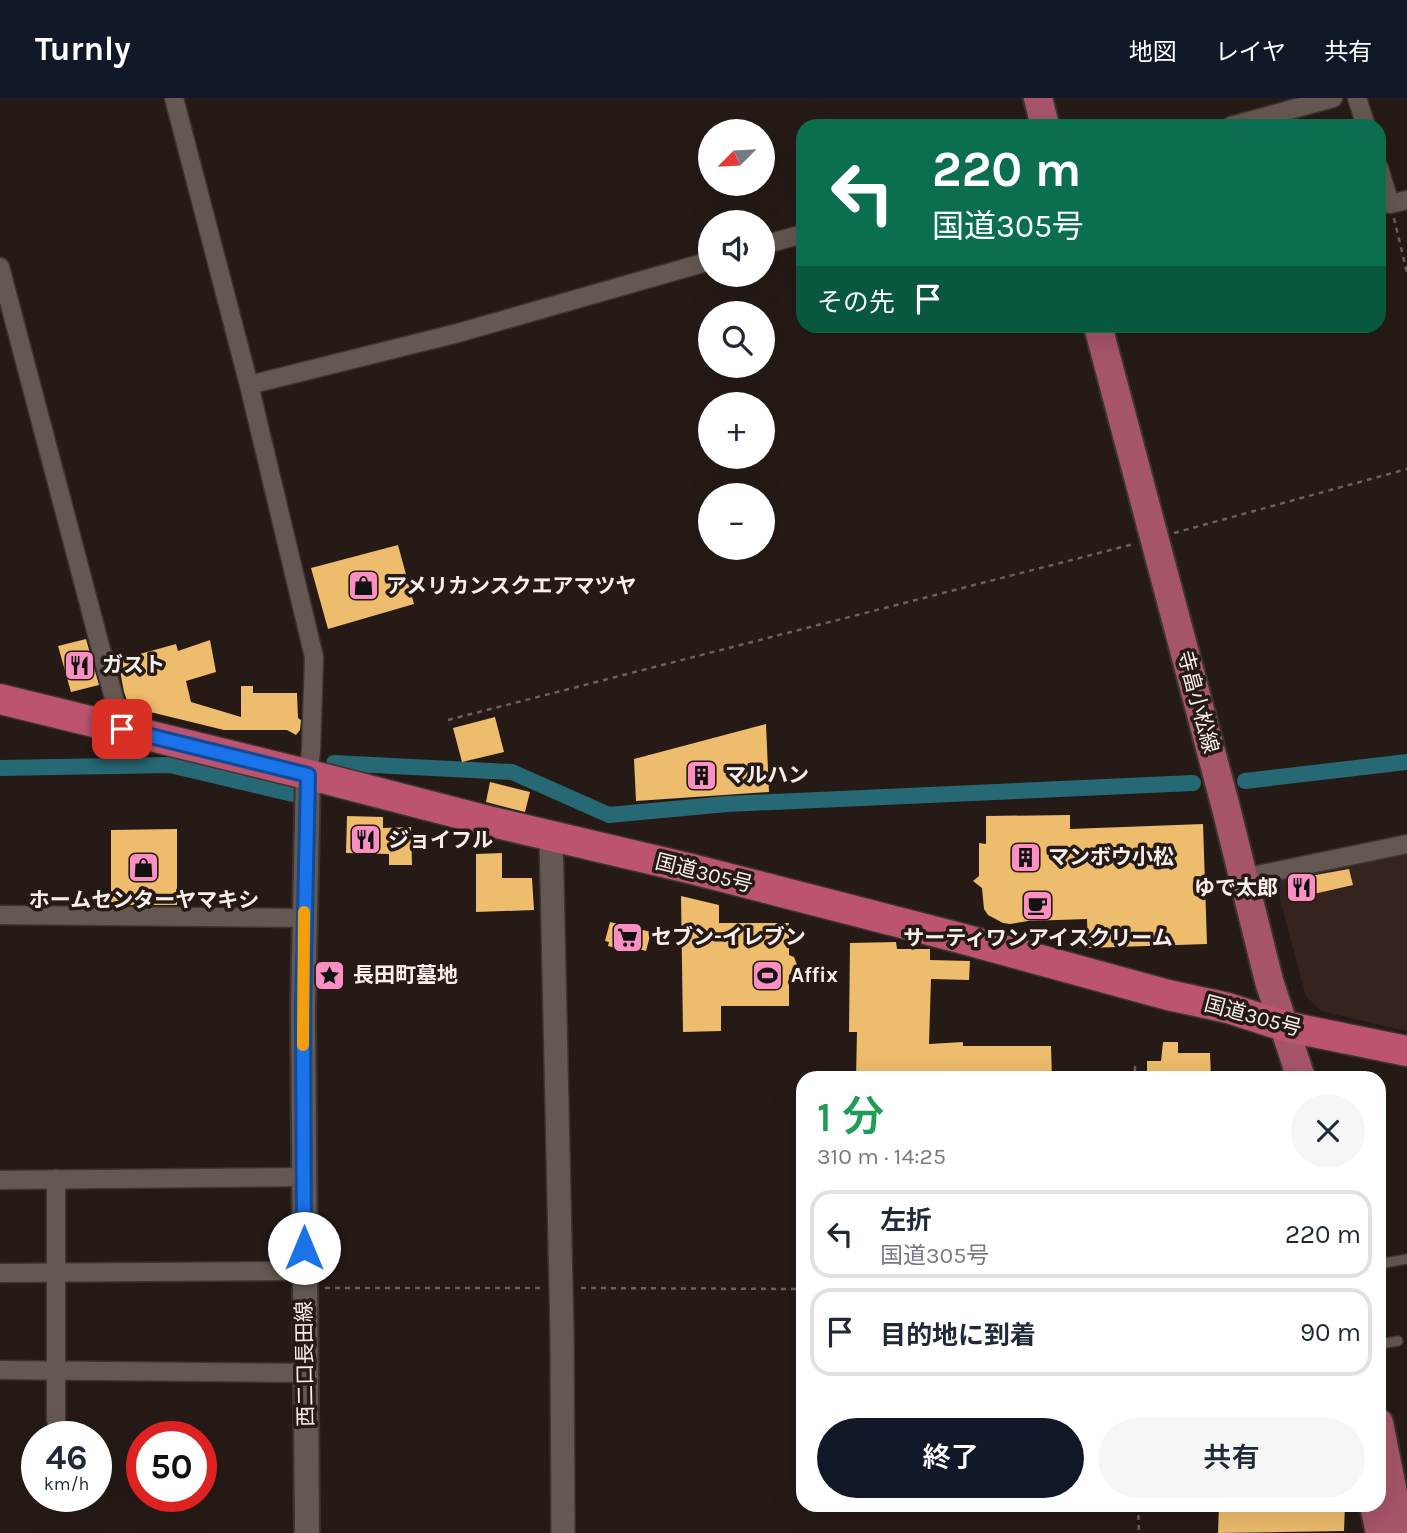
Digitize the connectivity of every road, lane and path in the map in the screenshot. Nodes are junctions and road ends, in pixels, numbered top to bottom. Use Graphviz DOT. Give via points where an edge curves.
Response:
graph roads {
  1 [pos="174,98"];
  2 [pos="1038,98"];
  3 [pos="1333,98"];
  4 [pos="1357,98"];
  5 [pos="1043,119"];
  6 [pos="1256,119"];
  7 [pos="1364,119"];
  8 [pos="1386,180"];
  9 [pos="1399,202"];
  10 [pos="796,236"];
  11 [pos="775,242"];
  12 [pos="698,264"];
  13 [pos="0,267"];
  14 [pos="1407,273"];
  15 [pos="1099,333"];
  16 [pos="249,385"];
  17 [pos="1407,469"];
  18 [pos="1144,541"];
  19 [pos="0,699"];
  20 [pos="449,720"];
  21 [pos="122,729"];
  22 [pos="308,775"];
  23 [pos="551,836"];
  24 [pos="1407,844"];
  25 [pos="1243,878"];
  26 [pos="0,915"];
  27 [pos="304,918"];
  28 [pos="1284,1026"];
  29 [pos="1406,1050"];
  30 [pos="1135,1066"];
  31 [pos="1135,1071"];
  32 [pos="1299,1071"];
  33 [pos="304,1177"];
  34 [pos="56,1179"];
  35 [pos="0,1180"];
  36 [pos="1407,1259"];
  37 [pos="1386,1263"];
  38 [pos="0,1273"];
  39 [pos="56,1273"];
  40 [pos="304,1280"];
  41 [pos="560,1288"];
  42 [pos="796,1289"];
  43 [pos="1398,1341"];
  44 [pos="1386,1343"];
  45 [pos="0,1370"];
  46 [pos="55,1370"];
  47 [pos="305,1373"];
  48 [pos="56,1420"];
  49 [pos="1386,1474"];
  50 [pos="1138,1512"];
  51 [pos="1392,1518"];
  52 [pos="307,1533"];
  53 [pos="562,1533"];
  54 [pos="1139,1533"];
  1 -- 16 [label="street"];
  2 -- 5 [label="main road"];
  3 -- 6 [label="street"];
  4 -- 7 [label="street"];
  8 -- 9 [label="street"];
  9 -- 14 [label="path"];
  10 -- 11 [label="street"];
  12 -- 16 [label="street" via="458,333"];
  13 -- 21 [label="street"];
  15 -- 18 [label="main road, 寺畠小松線"];
  16 -- 22 [label="street" via="314,657"];
  17 -- 18 [label="path"];
  18 -- 20 [label="path"];
  18 -- 25 [label="main road, 寺畠小松線"];
  19 -- 21 [label="highway, 国道305号"];
  21 -- 22 [label="highway, 国道305号"];
  22 -- 23 [label="highway, 国道305号"];
  22 -- 27 [label="main road, 西二口長田線"];
  23 -- 28 [label="highway, 国道305号" via="943,933"];
  23 -- 41 [label="street"];
  24 -- 25 [label="street"];
  25 -- 28 [label="main road, 寺畠小松線"];
  26 -- 27 [label="street"];
  27 -- 33 [label="main road, 西二口長田線"];
  28 -- 29 [label="highway, 国道305号"];
  28 -- 32 [label="main road, 寺畠小松線"];
  30 -- 31 [label="path"];
  33 -- 34 [label="street"];
  33 -- 40 [label="main road, 西二口長田線"];
  34 -- 35 [label="street"];
  34 -- 39 [label="street"];
  36 -- 37 [label="lane"];
  38 -- 39 [label="street"];
  39 -- 40 [label="street"];
  39 -- 46 [label="street"];
  40 -- 41 [label="path"];
  40 -- 47 [label="main road, 西二口長田線"];
  41 -- 42 [label="path"];
  41 -- 53 [label="street"];
  43 -- 44 [label="lane"];
  45 -- 46 [label="street"];
  46 -- 47 [label="street"];
  46 -- 48 [label="street"];
  47 -- 52 [label="main road, 西二口長田線"];
  49 -- 51 [label="main road"];
  50 -- 54 [label="path"];
}
